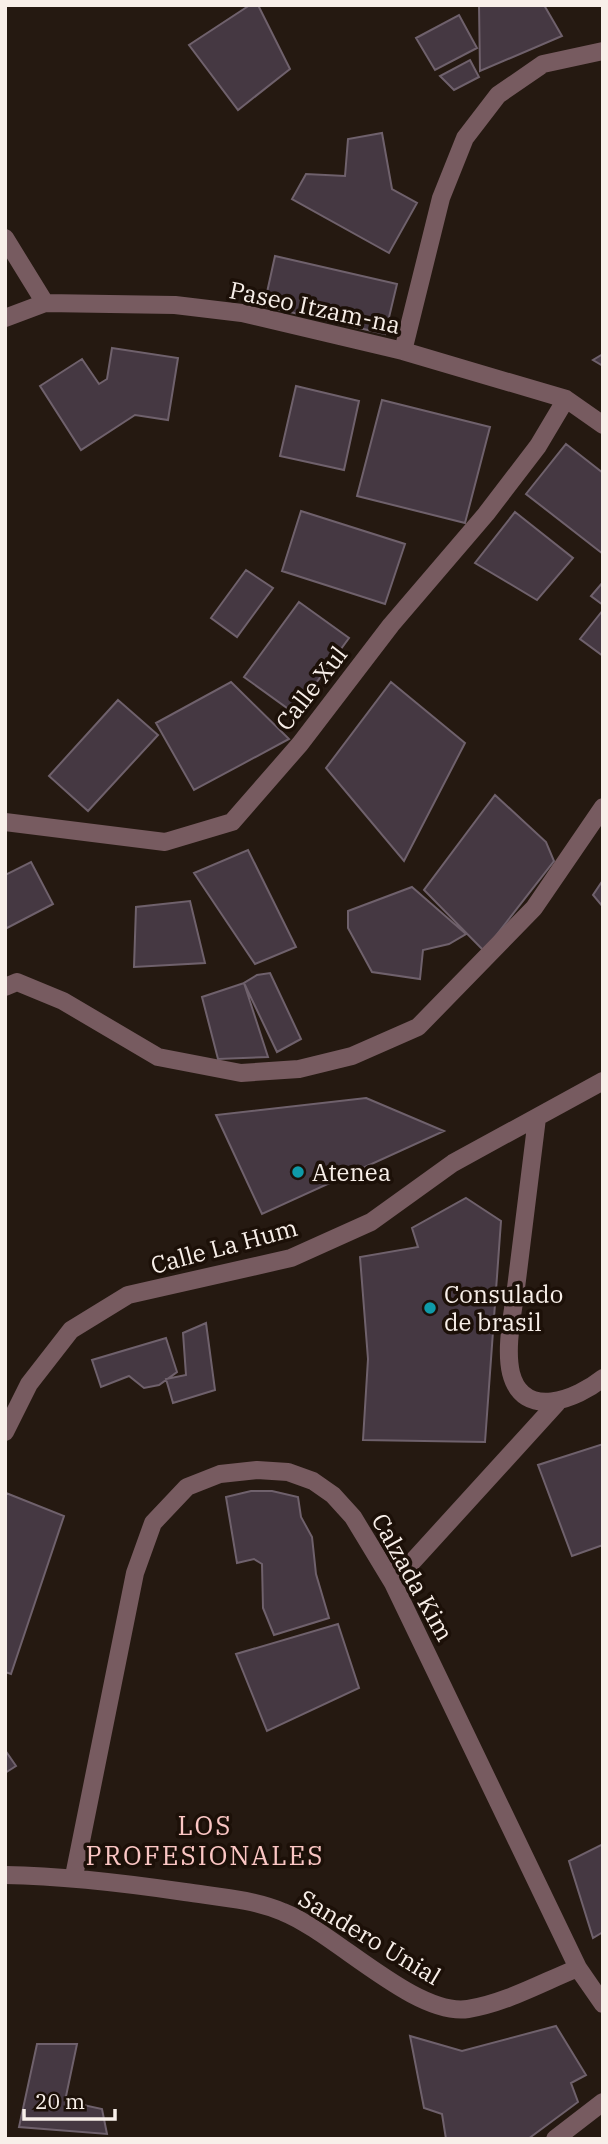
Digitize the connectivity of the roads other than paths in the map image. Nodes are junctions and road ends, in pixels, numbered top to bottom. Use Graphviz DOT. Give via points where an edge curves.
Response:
graph roads {
  1 [pos="603,51"];
  2 [pos="5,238"];
  3 [pos="45,303"];
  4 [pos="5,318"];
  5 [pos="403,351"];
  6 [pos="566,398"];
  7 [pos="603,425"];
  8 [pos="603,807"];
  9 [pos="5,822"];
  10 [pos="5,987"];
  11 [pos="603,1081"];
  12 [pos="537,1118"];
  13 [pos="603,1378"];
  14 [pos="557,1403"];
  15 [pos="5,1432"];
  16 [pos="393,1583"];
  17 [pos="5,1875"];
  18 [pos="74,1876"];
  19 [pos="578,1968"];
  20 [pos="603,2004"];
  21 [pos="603,2102"];
  22 [pos="555,2139"];
  1 -- 5 [label="street" via="543,64 498,94 465,138 441,198"];
  2 -- 3 [label="street"];
  3 -- 4 [label="street, Paseo Itzam-na"];
  3 -- 5 [label="street, Paseo Itzam-na" via="175,305 242,313"];
  5 -- 6 [label="street, Paseo Itzam-na"];
  6 -- 7 [label="street, Paseo Itzam-na"];
  6 -- 9 [label="street, Calle Xul" via="538,446 486,514 232,822 165,842"];
  8 -- 10 [label="street" via="534,908 418,1027 352,1056 299,1069 241,1073 158,1057 63,1001 17,982"];
  11 -- 12 [label="street, Calle La Hum"];
  12 -- 14 [label="street" via="513,1310 511,1374 521,1390 535,1400"];
  12 -- 15 [label="street, Calle La Hum" via="453,1163 371,1222 291,1258 128,1295 71,1330 29,1384"];
  13 -- 14 [label="street"];
  14 -- 16 [label="street"];
  16 -- 18 [label="street, Calzada Kim" via="353,1517 313,1481 288,1472 220,1474 187,1487 170,1502 153,1523 135,1573"];
  16 -- 19 [label="street, Calzada Kim"];
  17 -- 18 [label="street, Sandero Unial"];
  18 -- 19 [label="street, Sandero Unial" via="239,1899 284,1912 414,1995 448,2008 466,2010 490,2004"];
  19 -- 20 [label="street, Calzada Kim"];
  21 -- 22 [label="street"];
}
